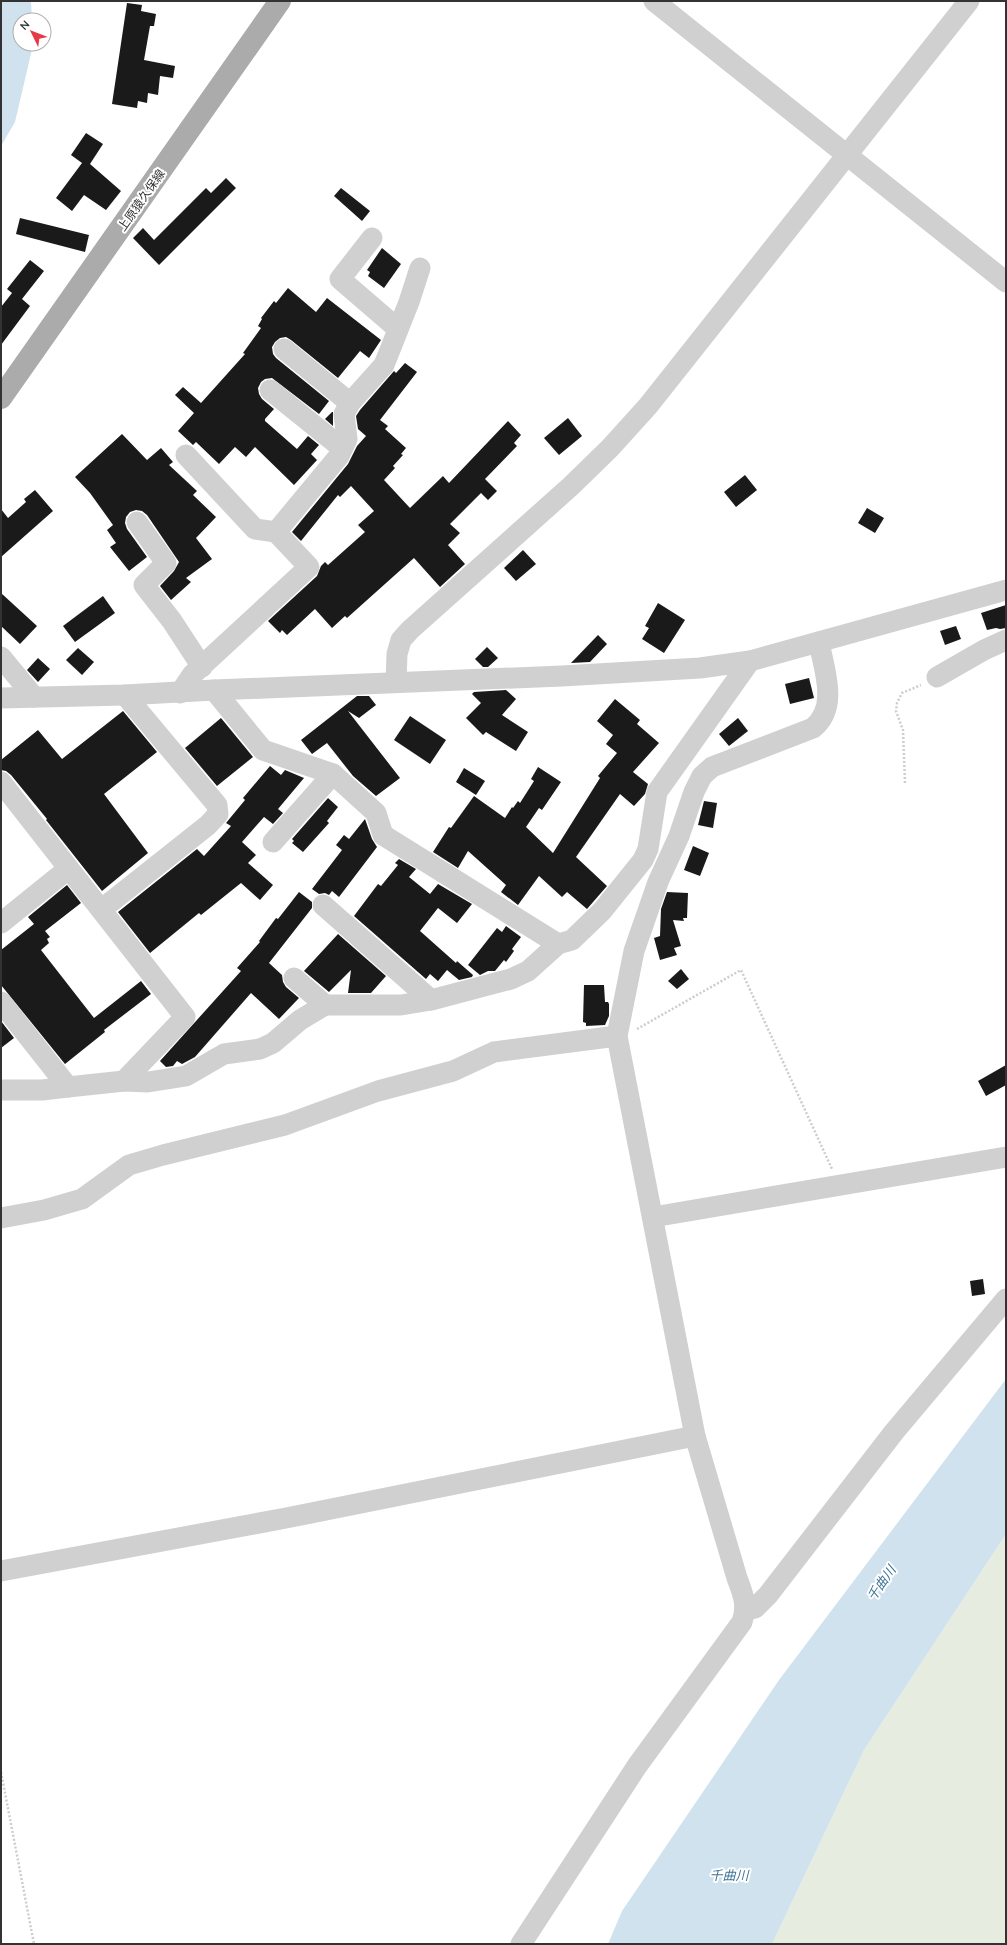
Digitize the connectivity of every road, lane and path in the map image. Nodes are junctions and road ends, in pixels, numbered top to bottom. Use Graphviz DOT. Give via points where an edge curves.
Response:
graph roads {
  1 [pos="280,1"];
  2 [pos="654,1"];
  3 [pos="969,1"];
  4 [pos="848,156"];
  5 [pos="372,238"];
  6 [pos="420,268"];
  7 [pos="1006,282"];
  8 [pos="398,329"];
  9 [pos="284,349"];
  10 [pos="270,390"];
  11 [pos="1,398"];
  12 [pos="350,403"];
  13 [pos="342,448"];
  14 [pos="186,455"];
  15 [pos="137,522"];
  16 [pos="276,532"];
  17 [pos="1006,590"];
  18 [pos="1006,640"];
  19 [pos="819,642"];
  20 [pos="1,657"];
  21 [pos="750,661"];
  22 [pos="202,666"];
  23 [pos="937,677"];
  24 [pos="396,682"];
  25 [pos="214,690"];
  26 [pos="180,693"];
  27 [pos="125,695"];
  28 [pos="34,696"];
  29 [pos="1,698"];
  30 [pos="333,774"];
  31 [pos="1,782"];
  32 [pos="906,784"];
  33 [pos="274,842"];
  34 [pos="68,869"];
  35 [pos="323,905"];
  36 [pos="102,909"];
  37 [pos="1,924"];
  38 [pos="558,944"];
  39 [pos="294,978"];
  40 [pos="431,1000"];
  41 [pos="1,1002"];
  42 [pos="325,1005"];
  43 [pos="617,1036"];
  44 [pos="124,1081"];
  45 [pos="68,1087"];
  46 [pos="1,1090"];
  47 [pos="1006,1157"];
  48 [pos="839,1185"];
  49 [pos="653,1217"];
  50 [pos="1,1218"];
  51 [pos="1006,1299"];
  52 [pos="695,1436"];
  53 [pos="1,1572"];
  54 [pos="746,1610"];
  55 [pos="1,1772"];
  56 [pos="34,1944"];
  57 [pos="521,1944"];
  1 -- 11 [label="main road, 上原猿久保線"];
  2 -- 4 [label="street"];
  3 -- 4 [label="street"];
  4 -- 7 [label="street"];
  4 -- 24 [label="street" via="648,406 610,448 571,486 424,616 401,640 397,654"];
  5 -- 8 [label="street" via="340,279"];
  6 -- 8 [label="street"];
  8 -- 12 [label="street" via="384,365"];
  9 -- 12 [label="street"];
  10 -- 13 [label="street"];
  12 -- 13 [label="street" via="344,414 347,439"];
  13 -- 16 [label="street" via="339,456"];
  14 -- 16 [label="street" via="255,530"];
  15 -- 22 [label="street" via="166,563 144,585 172,620"];
  16 -- 22 [label="street" via="309,567"];
  17 -- 19 [label="street"];
  18 -- 23 [label="street"];
  19 -- 21 [label="street"];
  19 -- 43 [label="street" via="828,693 827,707 821,722 813,728 712,767 702,776 658,882 634,951"];
  20 -- 28 [label="street"];
  21 -- 24 [label="street" via="700,668 570,676"];
  21 -- 38 [label="street" via="657,792 648,849 642,860 597,916 572,940"];
  22 -- 26 [label="street" via="192,675"];
  23 -- 32 [label="path" via="902,693 897,703 896,711 903,730"];
  24 -- 25 [label="street"];
  25 -- 26 [label="street"];
  25 -- 30 [label="street" via="263,750"];
  26 -- 27 [label="street"];
  27 -- 28 [label="street"];
  27 -- 36 [label="street" via="217,805 218,814 208,825"];
  28 -- 29 [label="street"];
  30 -- 33 [label="street"];
  30 -- 38 [label="street" via="376,813 383,835"];
  31 -- 34 [label="street"];
  34 -- 36 [label="street"];
  34 -- 37 [label="street"];
  35 -- 40 [label="street"];
  36 -- 44 [label="street" via="184,1017"];
  38 -- 40 [label="street" via="528,971 511,979"];
  39 -- 42 [label="street"];
  40 -- 42 [label="street" via="401,1005"];
  41 -- 45 [label="street"];
  42 -- 44 [label="street" via="300,1020 274,1043 260,1049 224,1054 186,1076 148,1082"];
  43 -- 48 [label="path" via="627,1035 741,970"];
  43 -- 49 [label="street"];
  43 -- 50 [label="street" via="494,1052 453,1071 378,1091 285,1124 129,1165 82,1199 44,1210"];
  44 -- 45 [label="street"];
  45 -- 46 [label="street"];
  47 -- 48 [label="street"];
  48 -- 49 [label="street"];
  49 -- 52 [label="street"];
  51 -- 54 [label="street" via="894,1432 768,1595 755,1608"];
  52 -- 53 [label="street"];
  52 -- 54 [label="street" via="745,1599"];
  54 -- 57 [label="street" via="742,1622 637,1766"];
  55 -- 56 [label="path"];
}
